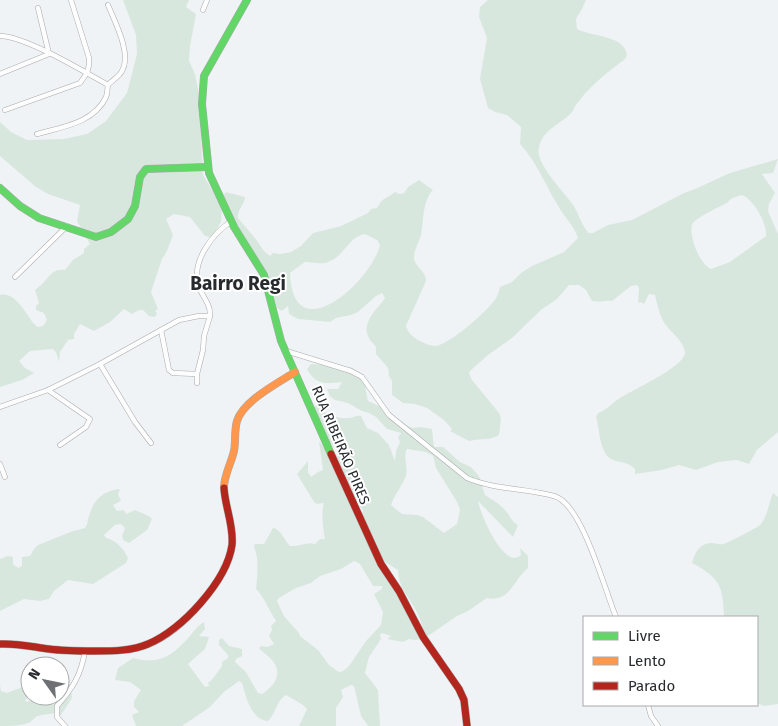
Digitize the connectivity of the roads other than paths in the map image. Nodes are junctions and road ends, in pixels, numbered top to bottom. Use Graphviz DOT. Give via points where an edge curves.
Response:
graph roads {
  1 [pos="71,0"];
  2 [pos="208,0"];
  3 [pos="247,0"];
  4 [pos="108,5"];
  5 [pos="38,8"];
  6 [pos="203,10"];
  7 [pos="0,36"];
  8 [pos="49,54"];
  9 [pos="87,73"];
  10 [pos="0,74"];
  11 [pos="108,85"];
  12 [pos="5,110"];
  13 [pos="37,134"];
  14 [pos="207,167"];
  15 [pos="0,188"];
  16 [pos="232,222"];
  17 [pos="67,226"];
  18 [pos="15,277"];
  19 [pos="210,316"];
  20 [pos="161,330"];
  21 [pos="286,351"];
  22 [pos="100,364"];
  23 [pos="296,372"];
  24 [pos="197,374"];
  25 [pos="197,383"];
  26 [pos="48,390"];
  27 [pos="0,407"];
  28 [pos="151,443"];
  29 [pos="60,445"];
  30 [pos="0,464"];
  31 [pos="6,477"];
  32 [pos="616,616"];
  33 [pos="0,644"];
  34 [pos="85,651"];
  35 [pos="648,706"];
  36 [pos="65,726"];
  37 [pos="467,726"];
  38 [pos="658,726"];
  1 -- 9 [label="street" via="89,58"];
  2 -- 6 [label="street"];
  3 -- 14 [label="street, RUA RIBEIRÃO PIRES" via="204,76 202,104"];
  4 -- 11 [label="street" via="126,64 118,78"];
  5 -- 8 [label="street"];
  7 -- 8 [label="street" via="19,40"];
  8 -- 9 [label="street"];
  8 -- 10 [label="street"];
  9 -- 11 [label="street"];
  9 -- 12 [label="street" via="73,86"];
  11 -- 13 [label="street" via="106,97 95,113"];
  14 -- 16 [label="street, RUA RIBEIRÃO PIRES"];
  14 -- 17 [label="street" via="146,169 140,176 135,206 128,219 102,236 88,235"];
  15 -- 17 [label="street" via="28,212"];
  16 -- 19 [label="street" via="209,243 196,274 210,308"];
  16 -- 21 [label="street, RUA RIBEIRÃO PIRES" via="264,276"];
  17 -- 18 [label="street"];
  19 -- 20 [label="street" via="178,320"];
  19 -- 24 [label="street"];
  20 -- 22 [label="street"];
  20 -- 24 [label="street" via="169,370"];
  21 -- 23 [label="street, RUA RIBEIRÃO PIRES"];
  21 -- 32 [label="street" via="362,377 389,415 468,478 562,498 592,550"];
  22 -- 26 [label="street"];
  22 -- 28 [label="street"];
  23 -- 34 [label="street" via="249,403 236,422 234,452 224,481 232,545 224,569 214,585 185,618 148,645"];
  23 -- 37 [label="street, RUA RIBEIRÃO PIRES" via="381,564 423,637 459,689"];
  24 -- 25 [label="street"];
  26 -- 27 [label="street"];
  26 -- 29 [label="street" via="90,420 86,427"];
  30 -- 31 [label="street"];
  33 -- 34 [label="street"];
  34 -- 36 [label="street" via="81,671 57,706 57,717"];
  35 -- 38 [label="street"];
}
